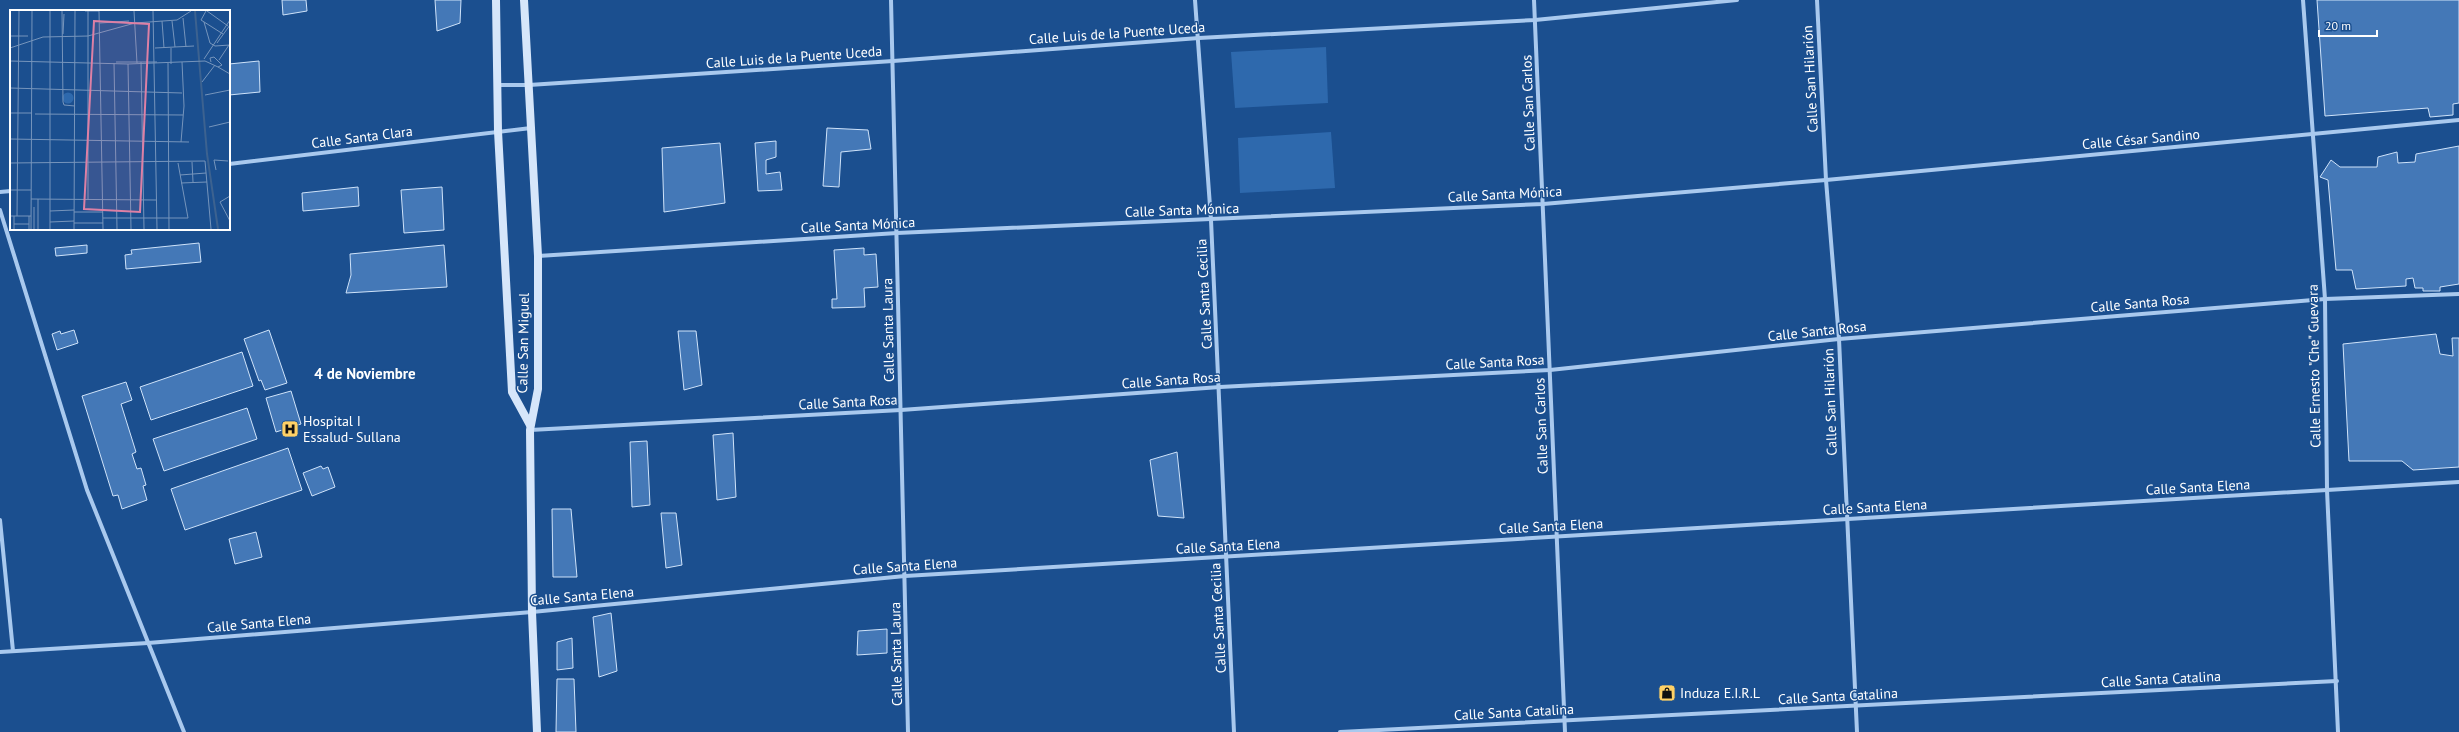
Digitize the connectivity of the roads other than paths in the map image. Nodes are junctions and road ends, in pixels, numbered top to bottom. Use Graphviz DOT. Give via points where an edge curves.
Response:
graph roads {
  1 [pos="496,0"];
  2 [pos="524,0"];
  3 [pos="891,0"];
  4 [pos="1195,0"];
  5 [pos="1534,0"];
  6 [pos="1737,0"];
  7 [pos="1817,0"];
  8 [pos="2303,0"];
  9 [pos="1535,20"];
  10 [pos="1199,38"];
  11 [pos="893,61"];
  12 [pos="499,85"];
  13 [pos="529,85"];
  14 [pos="2459,120"];
  15 [pos="531,128"];
  16 [pos="498,131"];
  17 [pos="2314,134"];
  18 [pos="230,164"];
  19 [pos="1826,180"];
  20 [pos="10,191"];
  21 [pos="0,192"];
  22 [pos="1543,204"];
  23 [pos="0,210"];
  24 [pos="1211,220"];
  25 [pos="897,233"];
  26 [pos="538,256"];
  27 [pos="2459,294"];
  28 [pos="2325,299"];
  29 [pos="1839,339"];
  30 [pos="1550,370"];
  31 [pos="1220,387"];
  32 [pos="901,410"];
  33 [pos="530,427"];
  34 [pos="2459,482"];
  35 [pos="2327,490"];
  36 [pos="0,520"];
  37 [pos="1846,520"];
  38 [pos="1557,537"];
  39 [pos="1226,557"];
  40 [pos="905,576"];
  41 [pos="532,612"];
  42 [pos="148,643"];
  43 [pos="13,651"];
  44 [pos="0,652"];
  45 [pos="2337,682"];
  46 [pos="1857,706"];
  47 [pos="1565,721"];
  48 [pos="184,732"];
  49 [pos="537,732"];
  50 [pos="908,732"];
  51 [pos="1234,732"];
  52 [pos="1340,732"];
  53 [pos="1565,732"];
  54 [pos="1857,732"];
  55 [pos="2338,732"];
  1 -- 12 [label="street, Calle San Miguel"];
  2 -- 13 [label="street, Calle San Miguel"];
  3 -- 11 [label="street, Calle Santa Laura"];
  4 -- 10 [label="street, Calle Santa Cecilia"];
  5 -- 9 [label="street, Calle San Carlos"];
  6 -- 9 [label="street, Calle Luis de la Puente Uceda"];
  7 -- 19 [label="street, Calle San Hilarión"];
  8 -- 17 [label="street, Calle Ernesto \"Che\" Guevara"];
  9 -- 10 [label="street, Calle Luis de la Puente Uceda"];
  9 -- 22 [label="street, Calle San Carlos"];
  10 -- 11 [label="street, Calle Luis de la Puente Uceda"];
  10 -- 24 [label="street, Calle Santa Cecilia"];
  11 -- 13 [label="street, Calle Luis de la Puente Uceda"];
  11 -- 25 [label="street, Calle Santa Laura"];
  12 -- 13 [label="street, Calle Luis de la Puente Uceda"];
  12 -- 16 [label="street, Calle San Miguel"];
  13 -- 15 [label="street, Calle San Miguel"];
  14 -- 17 [label="street, Calle César Sandino"];
  15 -- 16 [label="street, Calle Santa Clara"];
  15 -- 26 [label="street, Calle San Miguel"];
  16 -- 18 [label="street, Calle Santa Clara"];
  16 -- 33 [label="street, Calle San Miguel" via="512,392"];
  17 -- 19 [label="street, Calle César Sandino"];
  17 -- 28 [label="street, Calle Ernesto \"Che\" Guevara"];
  19 -- 22 [label="street, Calle Santa Mónica"];
  19 -- 29 [label="street, Calle San Hilarión"];
  20 -- 21 [label="street"];
  22 -- 24 [label="street, Calle Santa Mónica"];
  22 -- 30 [label="street, Calle San Carlos"];
  23 -- 42 [label="street" via="88,490"];
  24 -- 25 [label="street, Calle Santa Mónica"];
  24 -- 31 [label="street, Calle Santa Cecilia"];
  25 -- 26 [label="street, Calle Santa Mónica"];
  25 -- 32 [label="street, Calle Santa Laura"];
  26 -- 33 [label="street, Calle San Miguel" via="538,389"];
  27 -- 28 [label="street, Calle Santa Rosa"];
  28 -- 29 [label="street, Calle Santa Rosa"];
  28 -- 35 [label="street, Calle Ernesto \"Che\" Guevara"];
  29 -- 30 [label="street, Calle Santa Rosa"];
  29 -- 37 [label="street, Calle San Hilarión"];
  30 -- 31 [label="street, Calle Santa Rosa"];
  30 -- 38 [label="street, Calle San Carlos"];
  31 -- 32 [label="street, Calle Santa Rosa"];
  31 -- 39 [label="street, Calle Santa Cecilia"];
  32 -- 33 [label="street, Calle Santa Rosa"];
  32 -- 40 [label="street, Calle Santa Laura"];
  33 -- 41 [label="street"];
  34 -- 35 [label="street, Calle Santa Elena"];
  35 -- 37 [label="street, Calle Santa Elena"];
  35 -- 45 [label="street, Calle Ernesto \"Che\" Guevara"];
  36 -- 43 [label="street"];
  37 -- 38 [label="street, Calle Santa Elena"];
  37 -- 46 [label="street, Calle San Hilarión"];
  38 -- 39 [label="street, Calle Santa Elena"];
  38 -- 47 [label="street, Calle San Carlos"];
  39 -- 40 [label="street, Calle Santa Elena"];
  39 -- 51 [label="street, Calle Santa Cecilia"];
  40 -- 41 [label="street, Calle Santa Elena"];
  40 -- 50 [label="street, Calle Santa Laura"];
  41 -- 42 [label="street, Calle Santa Elena"];
  41 -- 49 [label="street"];
  42 -- 43 [label="street, Calle Santa Elena"];
  42 -- 48 [label="street"];
  43 -- 44 [label="street, Calle Santa Elena"];
  45 -- 46 [label="street, Calle Santa Catalina"];
  45 -- 55 [label="street, Calle Ernesto \"Che\" Guevara"];
  46 -- 47 [label="street, Calle Santa Catalina"];
  46 -- 54 [label="street, Calle San Hilarión"];
  47 -- 52 [label="street, Calle Santa Catalina"];
  47 -- 53 [label="street, Calle San Carlos"];
}
